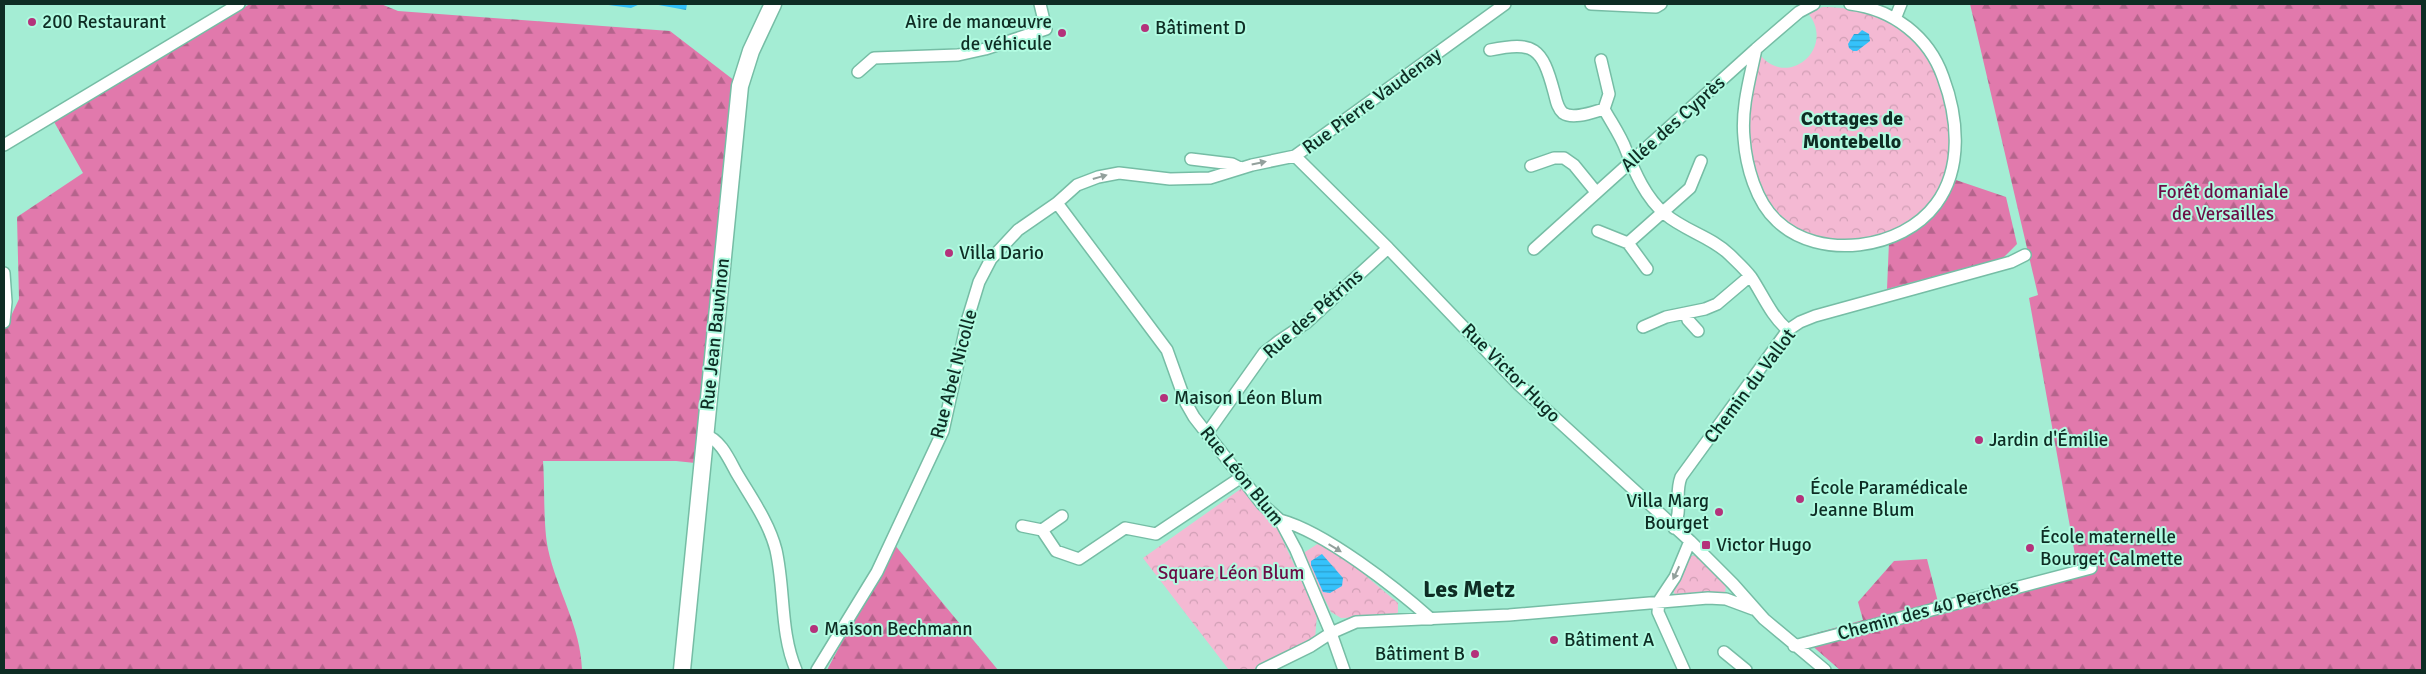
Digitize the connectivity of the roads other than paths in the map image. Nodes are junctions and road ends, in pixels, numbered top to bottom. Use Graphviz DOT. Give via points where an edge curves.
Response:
graph roads {
  1 [pos="239,4"];
  2 [pos="773,4"];
  3 [pos="1040,4"];
  4 [pos="1505,4"];
  5 [pos="1591,4"];
  6 [pos="1661,4"];
  7 [pos="1814,4"];
  8 [pos="1850,4"];
  9 [pos="1901,4"];
  10 [pos="1895,18"];
  11 [pos="1756,49"];
  12 [pos="1490,50"];
  13 [pos="1601,60"];
  14 [pos="858,72"];
  15 [pos="1604,109"];
  16 [pos="4,145"];
  17 [pos="1295,156"];
  18 [pos="1191,159"];
  19 [pos="1700,161"];
  20 [pos="1629,163"];
  21 [pos="1531,166"];
  22 [pos="1240,168"];
  23 [pos="1596,192"];
  24 [pos="1057,203"];
  25 [pos="1663,213"];
  26 [pos="1598,231"];
  27 [pos="1628,243"];
  28 [pos="1388,248"];
  29 [pos="1534,249"];
  30 [pos="2024,255"];
  31 [pos="1647,269"];
  32 [pos="4,273"];
  33 [pos="1750,276"];
  34 [pos="1686,312"];
  35 [pos="4,322"];
  36 [pos="1643,327"];
  37 [pos="1788,330"];
  38 [pos="1698,331"];
  39 [pos="1208,432"];
  40 [pos="705,435"];
  41 [pos="1240,478"];
  42 [pos="1062,516"];
  43 [pos="1280,520"];
  44 [pos="1022,526"];
  45 [pos="1674,528"];
  46 [pos="1042,530"];
  47 [pos="1316,537"];
  48 [pos="1690,542"];
  49 [pos="1296,550"];
  50 [pos="2091,568"];
  51 [pos="1733,584"];
  52 [pos="1404,598"];
  53 [pos="1726,599"];
  54 [pos="1659,601"];
  55 [pos="1755,610"];
  56 [pos="1431,618"];
  57 [pos="1398,620"];
  58 [pos="1331,632"];
  59 [pos="1794,646"];
  60 [pos="1724,652"];
  61 [pos="682,670"];
  62 [pos="796,670"];
  63 [pos="817,670"];
  64 [pos="1262,670"];
  65 [pos="1344,670"];
  66 [pos="1684,670"];
  67 [pos="1746,670"];
  68 [pos="1825,670"];
  1 -- 16 [label="street"];
  2 -- 40 [label="main road, Rue Jean Bauvinon" via="740,86"];
  3 -- 14 [label="street" via="1046,29 958,55 874,58"];
  4 -- 17 [label="street, Rue Pierre Vaudenay"];
  5 -- 6 [label="street" via="1656,7"];
  7 -- 11 [label="street, Allée des Cyprès" via="1798,12"];
  8 -- 10 [label="street"];
  9 -- 10 [label="street"];
  10 -- 11 [label="street" via="1921,39 1940,67 1953,113 1953,162 1936,205 1895,234 1862,245 1823,245 1796,235 1776,221 1761,198 1750,171 1744,137 1745,103"];
  11 -- 20 [label="street, Allée des Cyprès"];
  12 -- 15 [label="street" via="1516,45 1530,47 1540,56 1563,113 1572,116"];
  13 -- 15 [label="street" via="1609,94"];
  15 -- 20 [label="street" via="1626,150"];
  22 -- 17 [label="street, Rue Pierre Vaudenay, one-way"];
  17 -- 28 [label="street, Rue Victor Hugo"];
  18 -- 22 [label="street"];
  19 -- 25 [label="street" via="1690,188"];
  20 -- 23 [label="street, Allée des Cyprès"];
  20 -- 25 [label="street"];
  21 -- 23 [label="street" via="1564,158"];
  24 -- 22 [label="street, Rue Pierre Vaudenay, one-way" via="1077,185 1119,172 1170,179 1210,178"];
  23 -- 29 [label="street, Allée des Cyprès"];
  24 -- 39 [label="street, Rue Léon Blum" via="1158,336 1167,350 1186,403"];
  24 -- 63 [label="street, Rue Abel Nicolle" via="1018,230 991,260 979,282 943,431 877,572"];
  25 -- 27 [label="street"];
  25 -- 33 [label="street" via="1728,253"];
  26 -- 27 [label="street"];
  27 -- 31 [label="street"];
  28 -- 39 [label="street, Rue des Pétrins" via="1306,324 1278,340 1264,353"];
  28 -- 45 [label="street, Rue Victor Hugo" via="1518,384"];
  30 -- 37 [label="street, Chemin du Vallot" via="2011,262 1815,316"];
  32 -- 35 [label="street"];
  33 -- 34 [label="street" via="1717,304"];
  33 -- 37 [label="street" via="1779,322"];
  34 -- 36 [label="street"];
  34 -- 38 [label="street" via="1688,320"];
  37 -- 45 [label="street, Chemin du Vallot" via="1681,477 1677,494 1680,513"];
  39 -- 41 [label="street, Rue Léon Blum"];
  40 -- 61 [label="main road, Rue Jean Bauvinon"];
  40 -- 62 [label="street" via="711,436 726,454 774,542 789,654"];
  41 -- 43 [label="street, Rue Léon Blum"];
  41 -- 46 [label="street" via="1156,534 1125,528 1079,559 1056,551"];
  42 -- 46 [label="street"];
  43 -- 47 [label="street"];
  43 -- 49 [label="street, Rue Léon Blum"];
  44 -- 46 [label="street"];
  45 -- 48 [label="street, Rue Victor Hugo"];
  47 -- 49 [label="street"];
  47 -- 52 [label="street, one-way" via="1366,567"];
  48 -- 51 [label="street, Rue Victor Hugo"];
  48 -- 54 [label="street, one-way" via="1675,577"];
  49 -- 58 [label="street, Rue Léon Blum"];
  50 -- 59 [label="street, Chemin des 40 Perches"];
  51 -- 53 [label="street"];
  51 -- 55 [label="street, Rue Victor Hugo"];
  52 -- 56 [label="street"];
  52 -- 57 [label="street" via="1405,604"];
  53 -- 54 [label="street"];
  53 -- 55 [label="street"];
  54 -- 56 [label="street"];
  54 -- 66 [label="street" via="1658,612"];
  55 -- 59 [label="street"];
  56 -- 57 [label="street"];
  57 -- 58 [label="street" via="1356,622"];
  58 -- 64 [label="street" via="1311,646"];
  58 -- 65 [label="street, Rue Léon Blum"];
  59 -- 68 [label="street"];
  60 -- 67 [label="street"];
}
